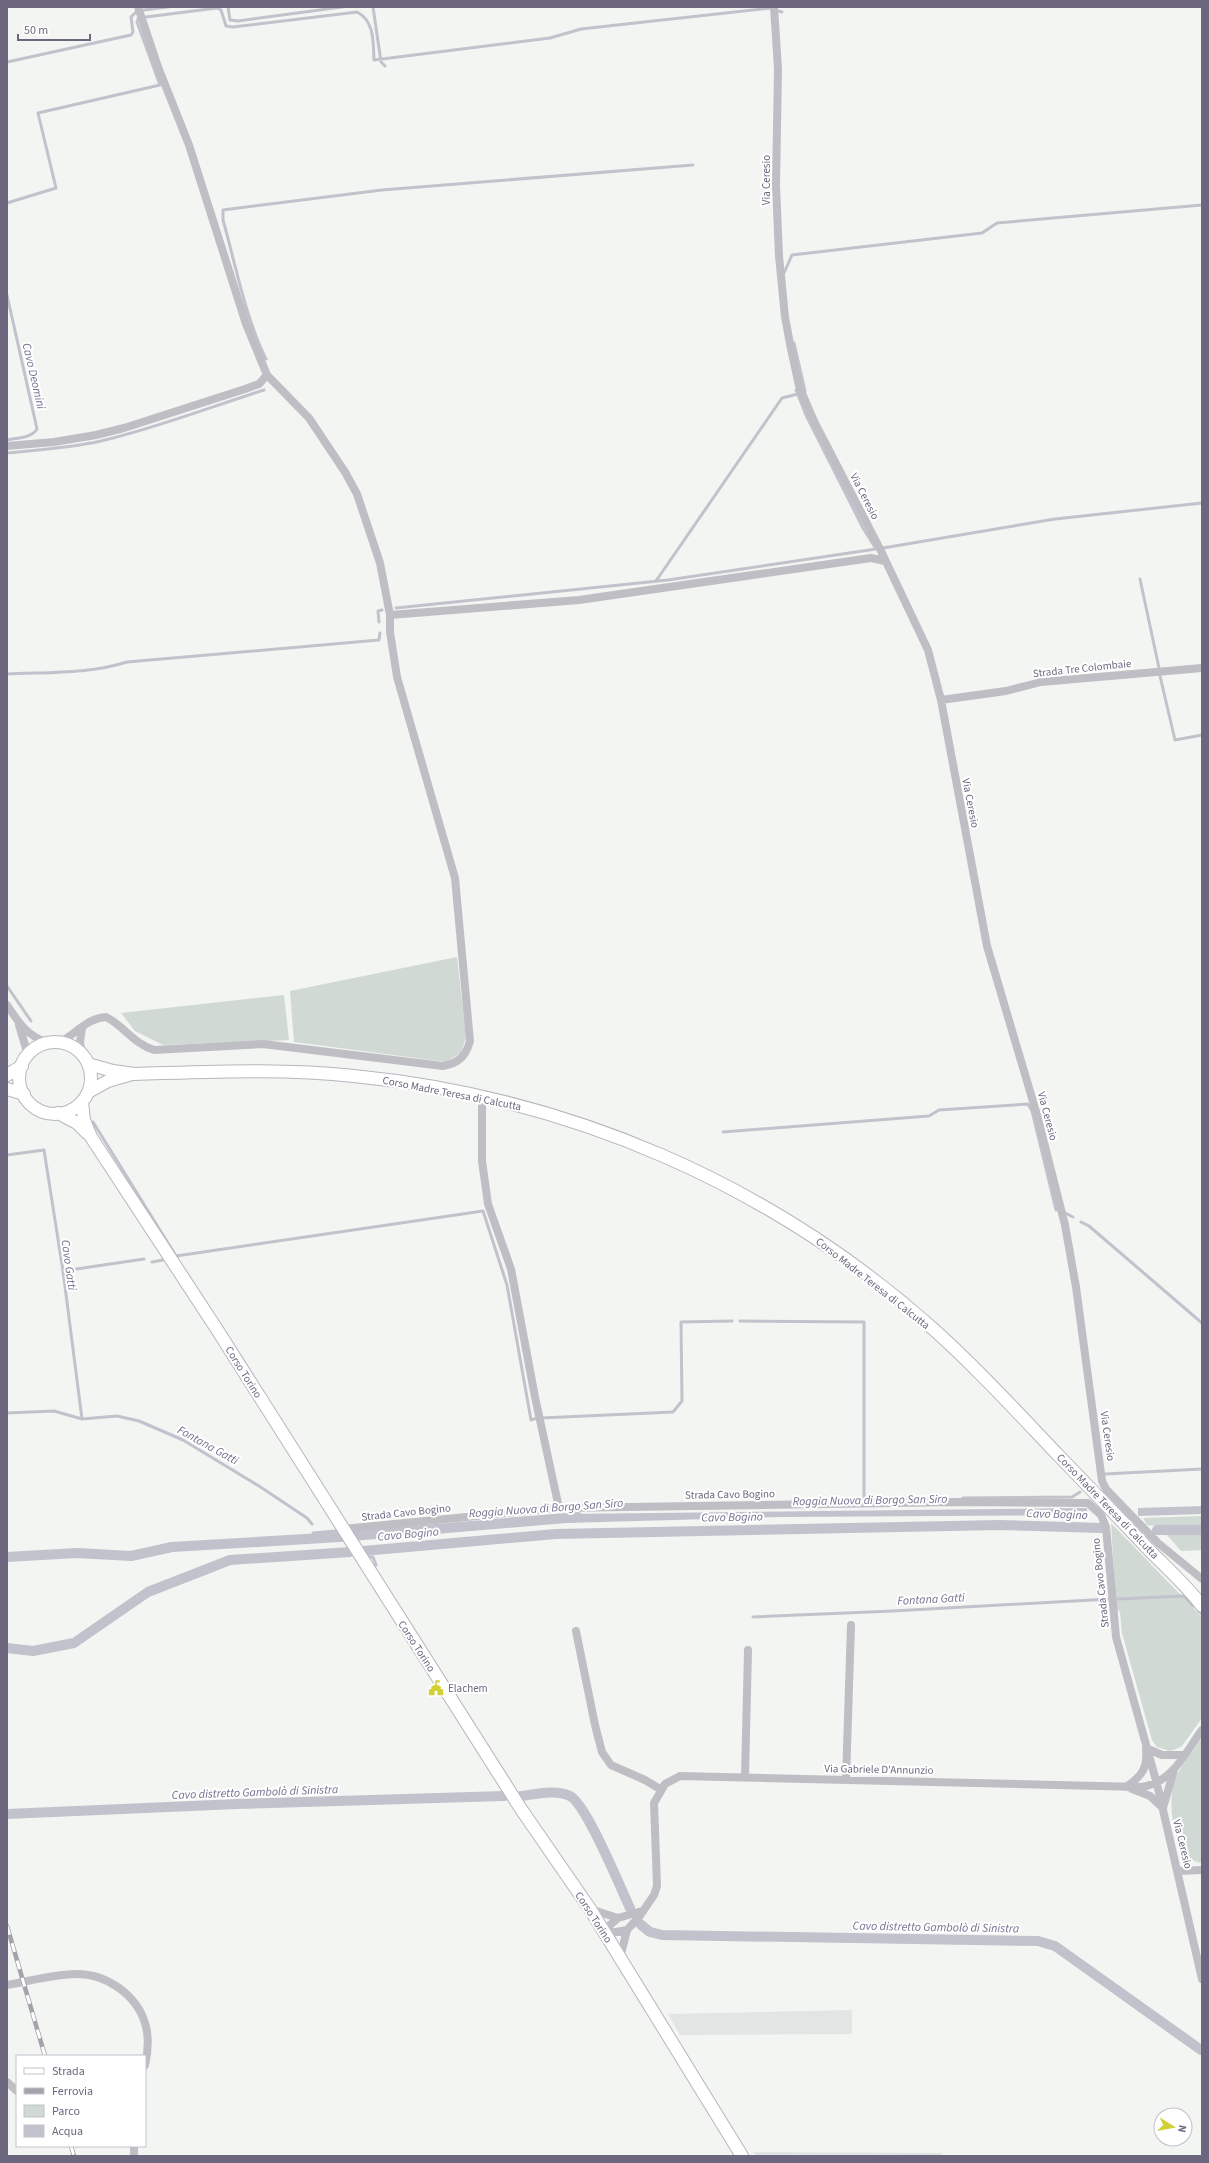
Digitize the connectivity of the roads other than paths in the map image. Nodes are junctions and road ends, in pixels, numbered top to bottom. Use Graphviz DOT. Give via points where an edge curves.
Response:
graph roads {
  1 [pos="138,7"];
  2 [pos="774,7"];
  3 [pos="267,375"];
  4 [pos="7,446"];
  5 [pos="885,561"];
  6 [pos="390,615"];
  7 [pos="1202,668"];
  8 [pos="941,700"];
  9 [pos="7,1005"];
  10 [pos="18,1022"];
  11 [pos="82,1028"];
  12 [pos="54,1043"];
  13 [pos="28,1055"];
  14 [pos="85,1059"];
  15 [pos="22,1066"];
  16 [pos="134,1074"];
  17 [pos="7,1076"];
  18 [pos="7,1089"];
  19 [pos="24,1094"];
  20 [pos="85,1097"];
  21 [pos="482,1107"];
  22 [pos="58,1113"];
  23 [pos="91,1137"];
  24 [pos="559,1508"];
  25 [pos="346,1534"];
  26 [pos="1202,1579"];
  27 [pos="1200,1602"];
  28 [pos="851,1625"];
  29 [pos="576,1631"];
  30 [pos="748,1650"];
  31 [pos="1202,1730"];
  32 [pos="1146,1748"];
  33 [pos="1184,1755"];
  34 [pos="1174,1770"];
  35 [pos="745,1776"];
  36 [pos="846,1779"];
  37 [pos="1157,1784"];
  38 [pos="1126,1787"];
  39 [pos="660,1789"];
  40 [pos="1163,1808"];
  41 [pos="1202,1870"];
  42 [pos="1178,1871"];
  43 [pos="590,1909"];
  44 [pos="642,1910"];
  45 [pos="618,1918"];
  46 [pos="627,1930"];
  47 [pos="605,1934"];
  48 [pos="620,1958"];
  49 [pos="1202,1979"];
  50 [pos="7,1985"];
  51 [pos="146,2061"];
  52 [pos="7,2082"];
  53 [pos="16,2090"];
  54 [pos="742,2156"];
  1 -- 3 [label="street" via="158,67 189,145 246,324"];
  2 -- 5 [label="street, Via Ceresio" via="778,69 776,185 779,256 791,349 799,386 814,421"];
  3 -- 4 [label="street" via="259,384 124,428 54,442"];
  3 -- 6 [label="street" via="309,418 332,449 357,494 380,563"];
  5 -- 6 [label="street" via="871,558 579,600"];
  5 -- 8 [label="street, Via Ceresio" via="928,650"];
  6 -- 11 [label="street" via="390,632 398,677 455,878 470,1040 462,1058 454,1064 443,1066 419,1065 263,1044 158,1050 145,1047 106,1018 91,1020"];
  7 -- 8 [label="street, Strada Tre Colombaie" via="1041,682 1006,691"];
  8 -- 26 [label="street, Via Ceresio" via="987,946 1038,1115 1065,1225 1076,1287 1102,1481 1106,1489 1158,1543"];
  9 -- 10 [label="street"];
  10 -- 12 [label="street" via="34,1038"];
  10 -- 13 [label="street"];
  11 -- 12 [label="street"];
  11 -- 14 [label="street" via="80,1042"];
  12 -- 13 [label="main road" via="37,1047"];
  12 -- 14 [label="main road" via="72,1046"];
  13 -- 15 [label="main road"];
  14 -- 16 [label="main road" via="113,1071"];
  14 -- 20 [label="main road" via="91,1078"];
  15 -- 17 [label="main road"];
  15 -- 19 [label="main road" via="20,1080"];
  16 -- 20 [label="main road" via="108,1081"];
  16 -- 27 [label="main road, Corso Madre Teresa di Calcutta" via="287,1071 413,1083 477,1095 568,1119 659,1153 720,1182 820,1241 930,1327 1011,1405"];
  18 -- 19 [label="main road"];
  19 -- 22 [label="main road" via="38,1109"];
  20 -- 22 [label="main road" via="71,1110"];
  20 -- 23 [label="main road, Corso Torino" via="84,1120"];
  21 -- 24 [label="street" via="482,1161 488,1204 511,1269"];
  22 -- 23 [label="main road, Corso Torino" via="77,1123"];
  23 -- 25 [label="main road, Corso Torino" via="218,1331"];
  24 -- 25 [label="street, Strada Cavo Bogino"];
  24 -- 32 [label="street, Strada Cavo Bogino" via="870,1503 1088,1503 1101,1515 1106,1527 1116,1637"];
  25 -- 43 [label="main road, Corso Torino" via="521,1809"];
  28 -- 36 [label="street"];
  29 -- 39 [label="street" via="602,1752 612,1765"];
  30 -- 35 [label="street"];
  31 -- 33 [label="street"];
  32 -- 33 [label="street" via="1162,1755"];
  32 -- 37 [label="street, Strada Cavo Bogino"];
  32 -- 38 [label="street" via="1144,1771"];
  33 -- 34 [label="street"];
  34 -- 37 [label="street"];
  34 -- 40 [label="street"];
  35 -- 36 [label="street, Via Gabriele D'Annunzio"];
  35 -- 39 [label="street, Via Gabriele D'Annunzio" via="680,1776"];
  36 -- 38 [label="street, Via Gabriele D'Annunzio"];
  37 -- 38 [label="street, Via Gabriele D'Annunzio"];
  37 -- 40 [label="street, Via Ceresio"];
  38 -- 40 [label="street" via="1150,1796"];
  39 -- 44 [label="street" via="654,1803 657,1886 654,1895"];
  40 -- 42 [label="street, Via Ceresio"];
  41 -- 42 [label="street"];
  42 -- 49 [label="street, Via Ceresio"];
  43 -- 45 [label="street"];
  43 -- 47 [label="main road, Corso Torino"];
  44 -- 45 [label="street"];
  44 -- 46 [label="street"];
  45 -- 47 [label="street"];
  46 -- 47 [label="street"];
  46 -- 48 [label="street"];
  47 -- 48 [label="main road, Corso Torino"];
  48 -- 54 [label="main road, Corso Torino"];
  50 -- 51 [label="street" via="77,1974 101,1977 134,2001 145,2023 148,2051"];
  52 -- 53 [label="street"];
}
